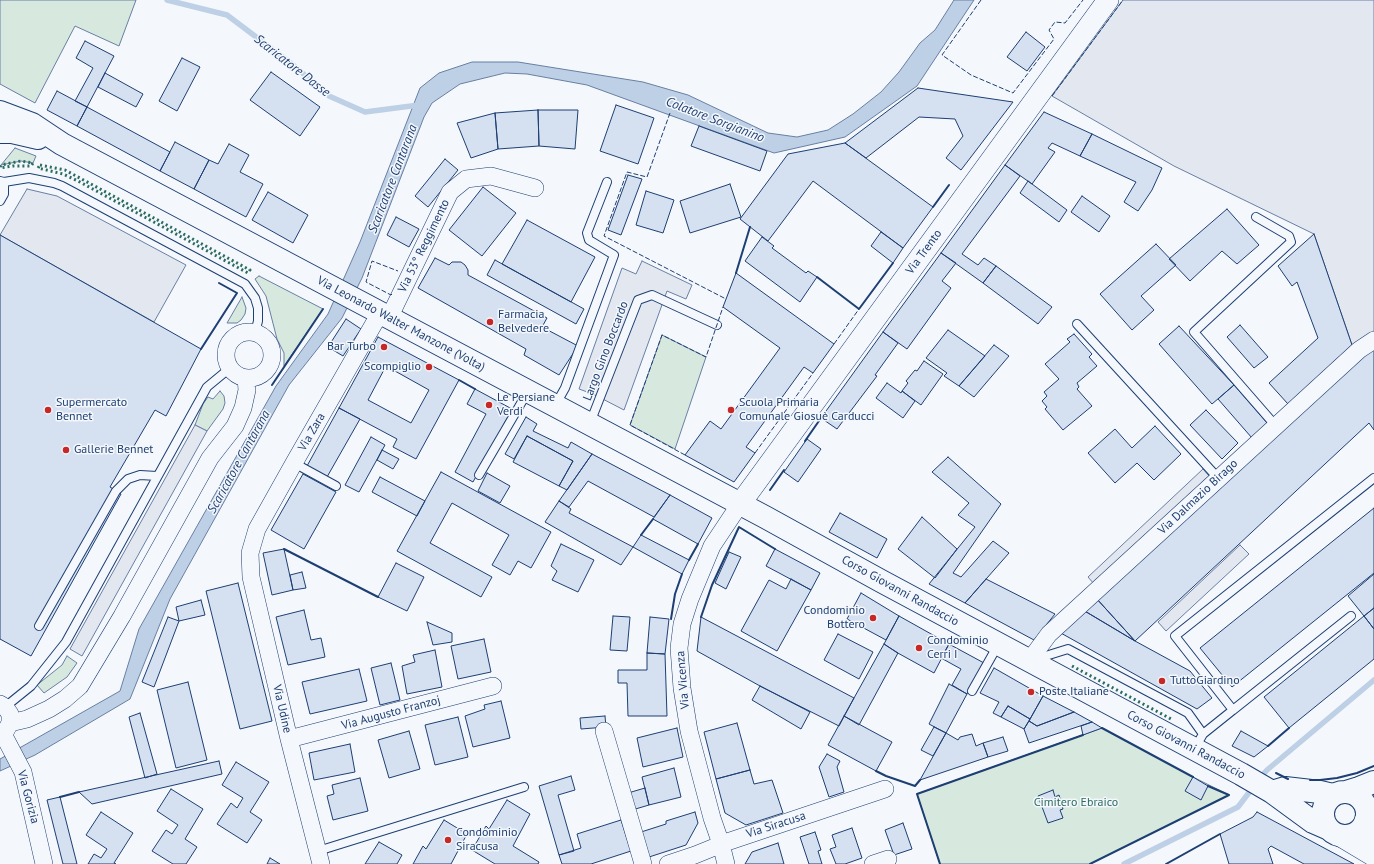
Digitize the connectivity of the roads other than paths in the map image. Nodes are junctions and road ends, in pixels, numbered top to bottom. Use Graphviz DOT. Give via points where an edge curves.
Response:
graph roads {
  1 [pos="1108,0"];
  2 [pos="0,112"];
  3 [pos="0,132"];
  4 [pos="62,144"];
  5 [pos="2,182"];
  6 [pos="607,182"];
  7 [pos="535,188"];
  8 [pos="0,201"];
  9 [pos="1256,217"];
  10 [pos="384,315"];
  11 [pos="1076,324"];
  12 [pos="717,325"];
  13 [pos="255,333"];
  14 [pos="1374,340"];
  15 [pos="230,368"];
  16 [pos="246,378"];
  17 [pos="528,390"];
  18 [pos="556,405"];
  19 [pos="590,424"];
  20 [pos="1276,425"];
  21 [pos="294,463"];
  22 [pos="479,475"];
  23 [pos="157,476"];
  24 [pos="1218,478"];
  25 [pos="1374,478"];
  26 [pos="336,486"];
  27 [pos="740,504"];
  28 [pos="250,554"];
  29 [pos="1351,616"];
  30 [pos="39,626"];
  31 [pos="998,645"];
  32 [pos="1029,661"];
  33 [pos="493,686"];
  34 [pos="972,691"];
  35 [pos="1233,710"];
  36 [pos="4,720"];
  37 [pos="604,731"];
  38 [pos="289,739"];
  39 [pos="1199,742"];
  40 [pos="1374,782"];
  41 [pos="524,787"];
  42 [pos="885,789"];
  43 [pos="1266,789"];
  44 [pos="1340,793"];
  45 [pos="1370,819"];
  46 [pos="1334,832"];
  47 [pos="721,844"];
  48 [pos="1374,856"];
  49 [pos="320,858"];
  50 [pos="44,864"];
  51 [pos="643,864"];
  52 [pos="668,864"];
  53 [pos="726,864"];
  1 -- 27 [label="street, Via Trento"];
  2 -- 4 [label="main road, Via Leonardo Walter Manzone (Volta)" via="32,124"];
  3 -- 4 [label="main road, Via Leonardo Walter Manzone (Volta)" via="12,132"];
  4 -- 10 [label="main road, Via Leonardo Walter Manzone (Volta)"];
  5 -- 8 [label="lane" via="4,194"];
  5 -- 13 [label="lane" via="29,178 58,184 245,284 255,298 258,308"];
  6 -- 18 [label="lane" via="587,233 589,240 614,255 565,388"];
  7 -- 10 [label="street, Via 53° Reggimento" via="491,176 466,179 450,192"];
  9 -- 20 [label="lane" via="1289,236 1291,242 1194,332"];
  10 -- 17 [label="main road, Via Leonardo Walter Manzone (Volta)"];
  10 -- 21 [label="street, Via Zara"];
  11 -- 24 [label="lane"];
  12 -- 19 [label="lane, Largo Gino Boccardo" via="652,295 638,300"];
  13 -- 15 [label="street" via="240,334 228,346 226,355"];
  13 -- 16 [label="street" via="267,341 272,358 263,374"];
  14 -- 20 [label="street, Via Dalmazio Birago" via="1359,350"];
  15 -- 16 [label="street" via="240,377"];
  15 -- 23 [label="lane" via="207,387"];
  16 -- 36 [label="street" via="247,390 243,408 235,426 210,458 80,686 65,699 27,719"];
  17 -- 18 [label="main road, Via Leonardo Walter Manzone (Volta)"];
  17 -- 22 [label="lane"];
  18 -- 19 [label="main road, Via Leonardo Walter Manzone (Volta)"];
  19 -- 27 [label="main road, Via Leonardo Walter Manzone (Volta)"];
  20 -- 24 [label="street, Via Dalmazio Birago"];
  21 -- 26 [label="lane"];
  21 -- 28 [label="street, Via Zara" via="257,530"];
  23 -- 30 [label="lane" via="140,475 128,479 116,491"];
  23 -- 36 [label="lane" via="66,642"];
  24 -- 32 [label="street, Via Dalmazio Birago" via="1049,634"];
  25 -- 35 [label="lane" via="1175,636"];
  27 -- 31 [label="main road, Corso Giovanni Randaccio"];
  27 -- 47 [label="street, Via Vicenza" via="712,546 690,599 682,624 679,648 689,731"];
  28 -- 38 [label="street, Via Udine" via="252,577"];
  29 -- 35 [label="lane"];
  31 -- 32 [label="main road, Corso Giovanni Randaccio"];
  31 -- 34 [label="lane"];
  32 -- 39 [label="main road, Corso Giovanni Randaccio"];
  32 -- 39 [label="lane" via="1068,649 1188,714"];
  33 -- 38 [label="street, Via Augusto Franzoj"];
  35 -- 39 [label="lane"];
  36 -- 50 [label="street, Via Gorizia" via="12,752 23,772"];
  37 -- 51 [label="street"];
  38 -- 49 [label="street, Via Udine"];
  39 -- 43 [label="main road, Corso Giovanni Randaccio" via="1241,774"];
  40 -- 44 [label="main road"];
  41 -- 49 [label="lane"];
  42 -- 47 [label="street, Via Siracusa"];
  43 -- 44 [label="main road" via="1285,788"];
  43 -- 46 [label="main road, Corso Giovanni Randaccio" via="1313,822"];
  44 -- 45 [label="main road" via="1352,793 1361,799"];
  44 -- 46 [label="main road" via="1326,802 1323,812 1324,822"];
  45 -- 46 [label="main road" via="1348,836"];
  46 -- 48 [label="street, Corso Giovanni Randaccio"];
  47 -- 52 [label="street, Via Siracusa"];
  47 -- 53 [label="street, Via Vicenza"];
}
